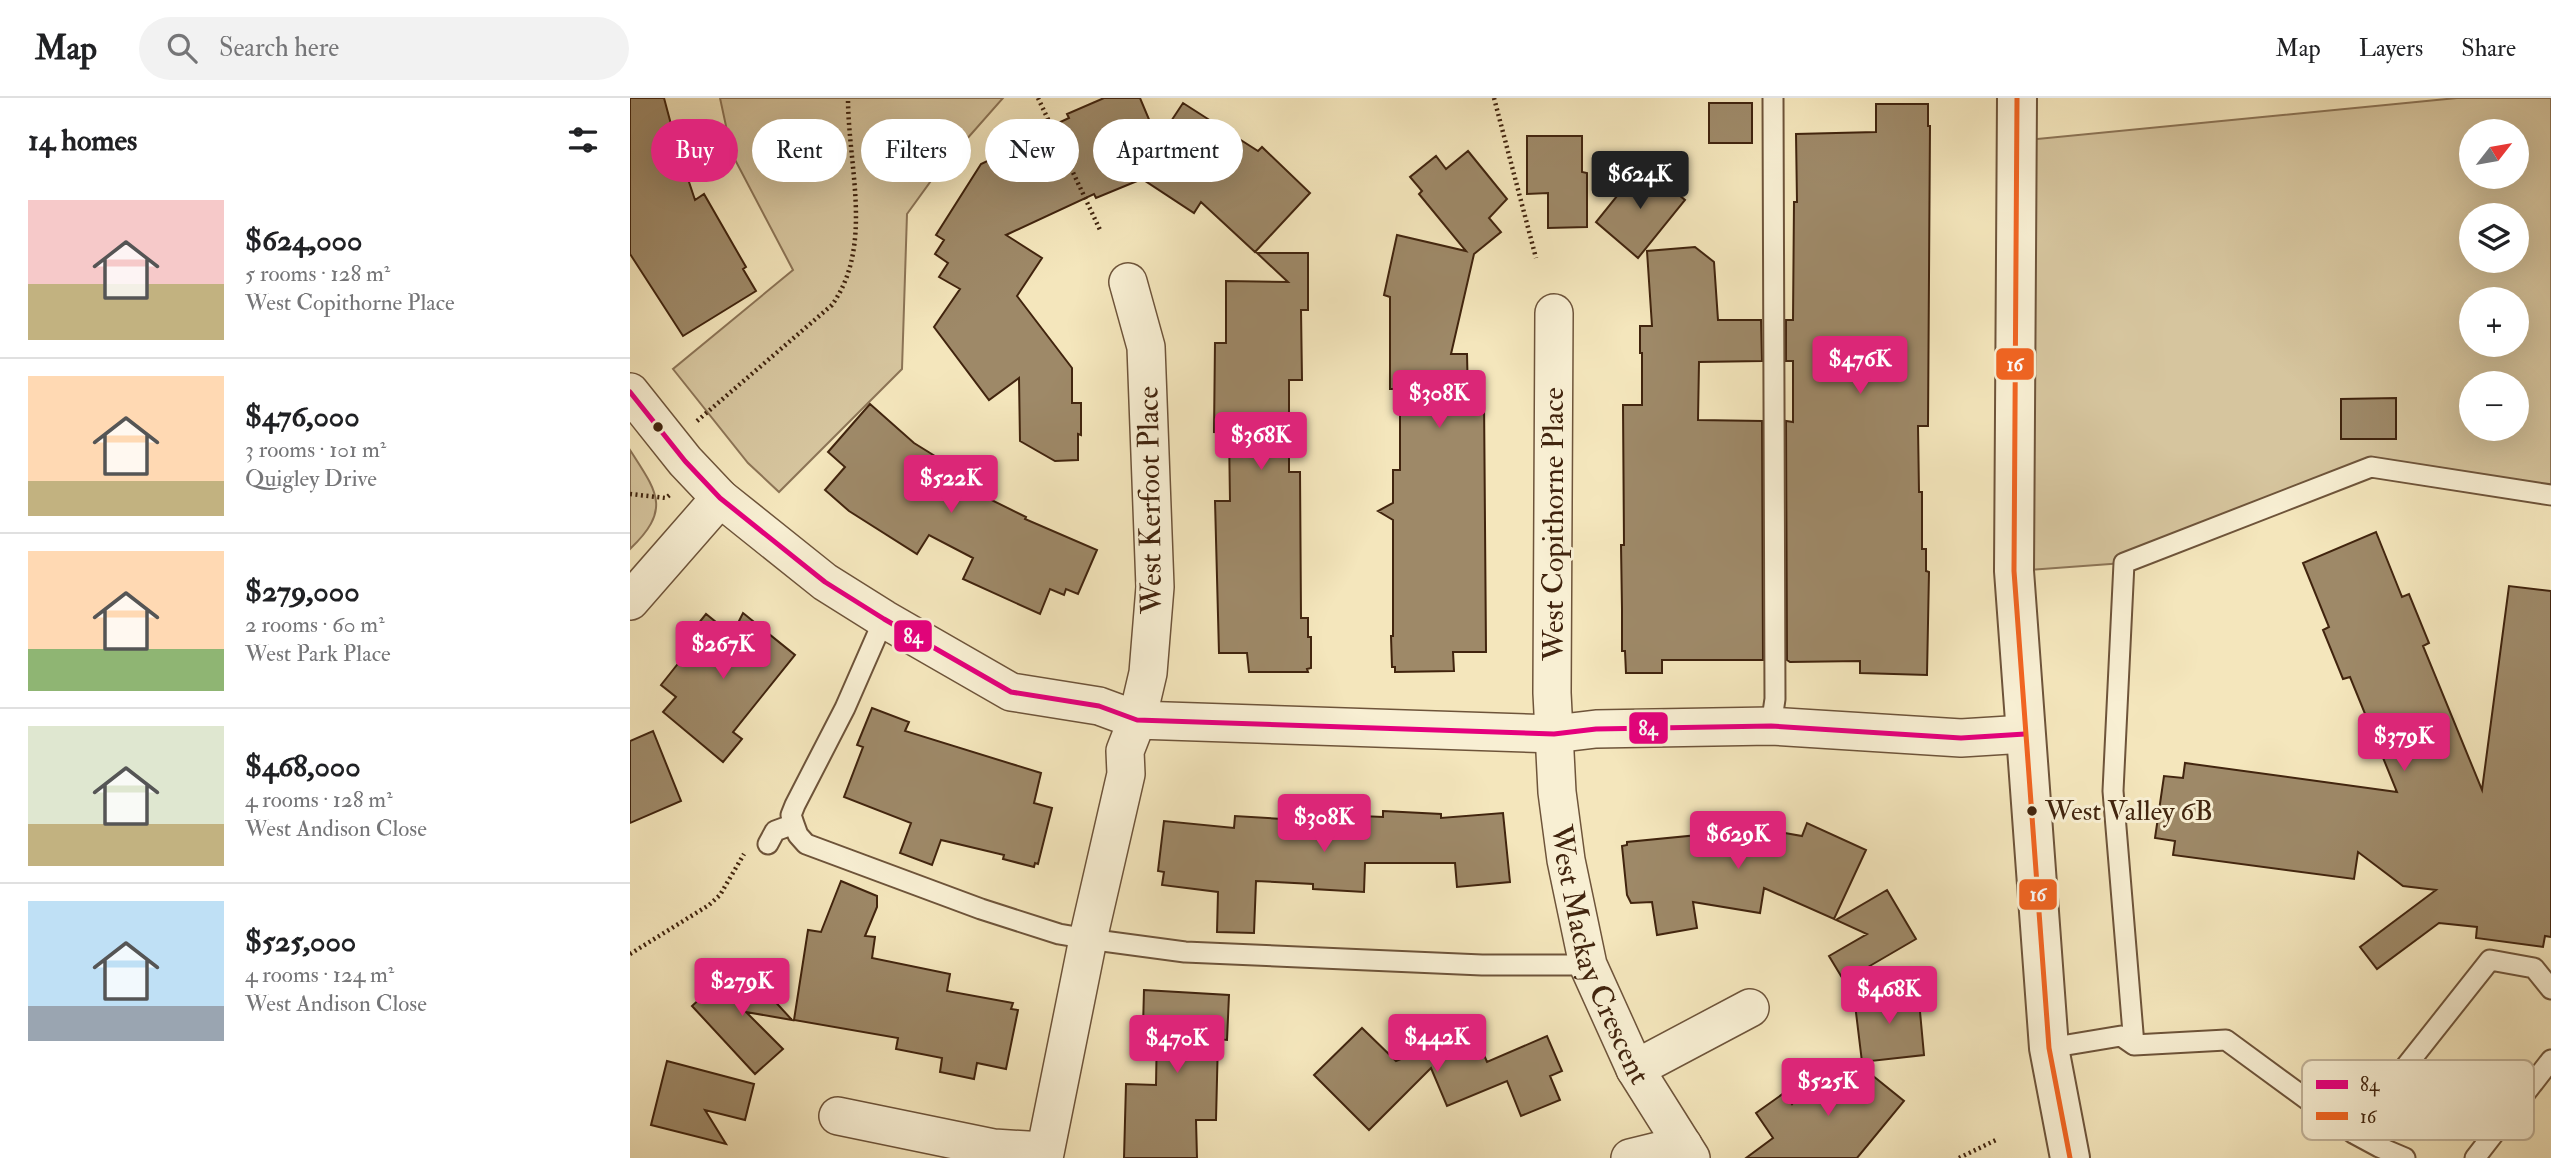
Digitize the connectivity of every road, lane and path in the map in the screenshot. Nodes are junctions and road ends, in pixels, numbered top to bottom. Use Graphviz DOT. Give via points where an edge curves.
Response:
graph roads {
  1 [pos="848,98"];
  2 [pos="1038,98"];
  3 [pos="1494,98"];
  4 [pos="1773,98"];
  5 [pos="2018,98"];
  6 [pos="1101,232"];
  7 [pos="1536,258"];
  8 [pos="1128,282"];
  9 [pos="1554,313"];
  10 [pos="630,392"];
  11 [pos="695,422"];
  12 [pos="630,494"];
  13 [pos="2551,495"];
  14 [pos="666,498"];
  15 [pos="720,498"];
  16 [pos="630,601"];
  17 [pos="884,619"];
  18 [pos="1137,720"];
  19 [pos="1771,726"];
  20 [pos="1554,734"];
  21 [pos="2025,734"];
  22 [pos="794,824"];
  23 [pos="768,844"];
  24 [pos="1087,939"];
  25 [pos="1588,965"];
  26 [pos="2551,989"];
  27 [pos="1750,1007"];
  28 [pos="2134,1045"];
  29 [pos="2049,1048"];
  30 [pos="2411,1060"];
  31 [pos="2551,1060"];
  32 [pos="1635,1069"];
  33 [pos="2534,1082"];
  34 [pos="2302,1096"];
  35 [pos="838,1116"];
  36 [pos="1998,1139"];
  37 [pos="2366,1140"];
  38 [pos="2489,1140"];
  39 [pos="1687,1152"];
  40 [pos="1044,1154"];
  41 [pos="1630,1158"];
  42 [pos="1959,1158"];
  43 [pos="2070,1158"];
  44 [pos="2405,1158"];
  45 [pos="2475,1158"];
  1 -- 11 [label="path" via="856,243 844,288 832,304"];
  2 -- 6 [label="path"];
  3 -- 7 [label="path"];
  4 -- 19 [label="lane" via="1775,699"];
  5 -- 21 [label="street" via="2014,571"];
  8 -- 18 [label="street, West Kerfoot Place" via="1146,347 1154,587 1148,673"];
  9 -- 20 [label="street, West Copithorne Place"];
  10 -- 15 [label="street"];
  12 -- 14 [label="path"];
  13 -- 28 [label="lane" via="2371,467 2124,563 2113,791"];
  15 -- 16 [label="street"];
  15 -- 17 [label="street" via="825,582"];
  17 -- 18 [label="street" via="1011,692 1099,706"];
  17 -- 22 [label="lane" via="795,805"];
  18 -- 20 [label="street"];
  18 -- 24 [label="street" via="1125,751 1126,774"];
  19 -- 20 [label="street"];
  19 -- 21 [label="street" via="1961,738"];
  20 -- 25 [label="street, West Mackay Crescent" via="1566,860"];
  21 -- 29 [label="street"];
  22 -- 23 [label="lane" via="775,831"];
  22 -- 24 [label="lane" via="806,844 981,909"];
  24 -- 25 [label="lane" via="1185,952"];
  24 -- 40 [label="street"];
  25 -- 32 [label="street, West Mackay Crescent"];
  26 -- 30 [label="lane" via="2534,968 2490,960"];
  27 -- 32 [label="street"];
  28 -- 29 [label="lane" via="2121,1036"];
  28 -- 34 [label="lane" via="2226,1040"];
  29 -- 43 [label="street"];
  31 -- 33 [label="lane"];
  32 -- 39 [label="street, West Mackay Crescent"];
  35 -- 40 [label="street"];
  36 -- 42 [label="path"];
  37 -- 44 [label="lane"];
  38 -- 45 [label="lane"];
  39 -- 41 [label="street"];
}
